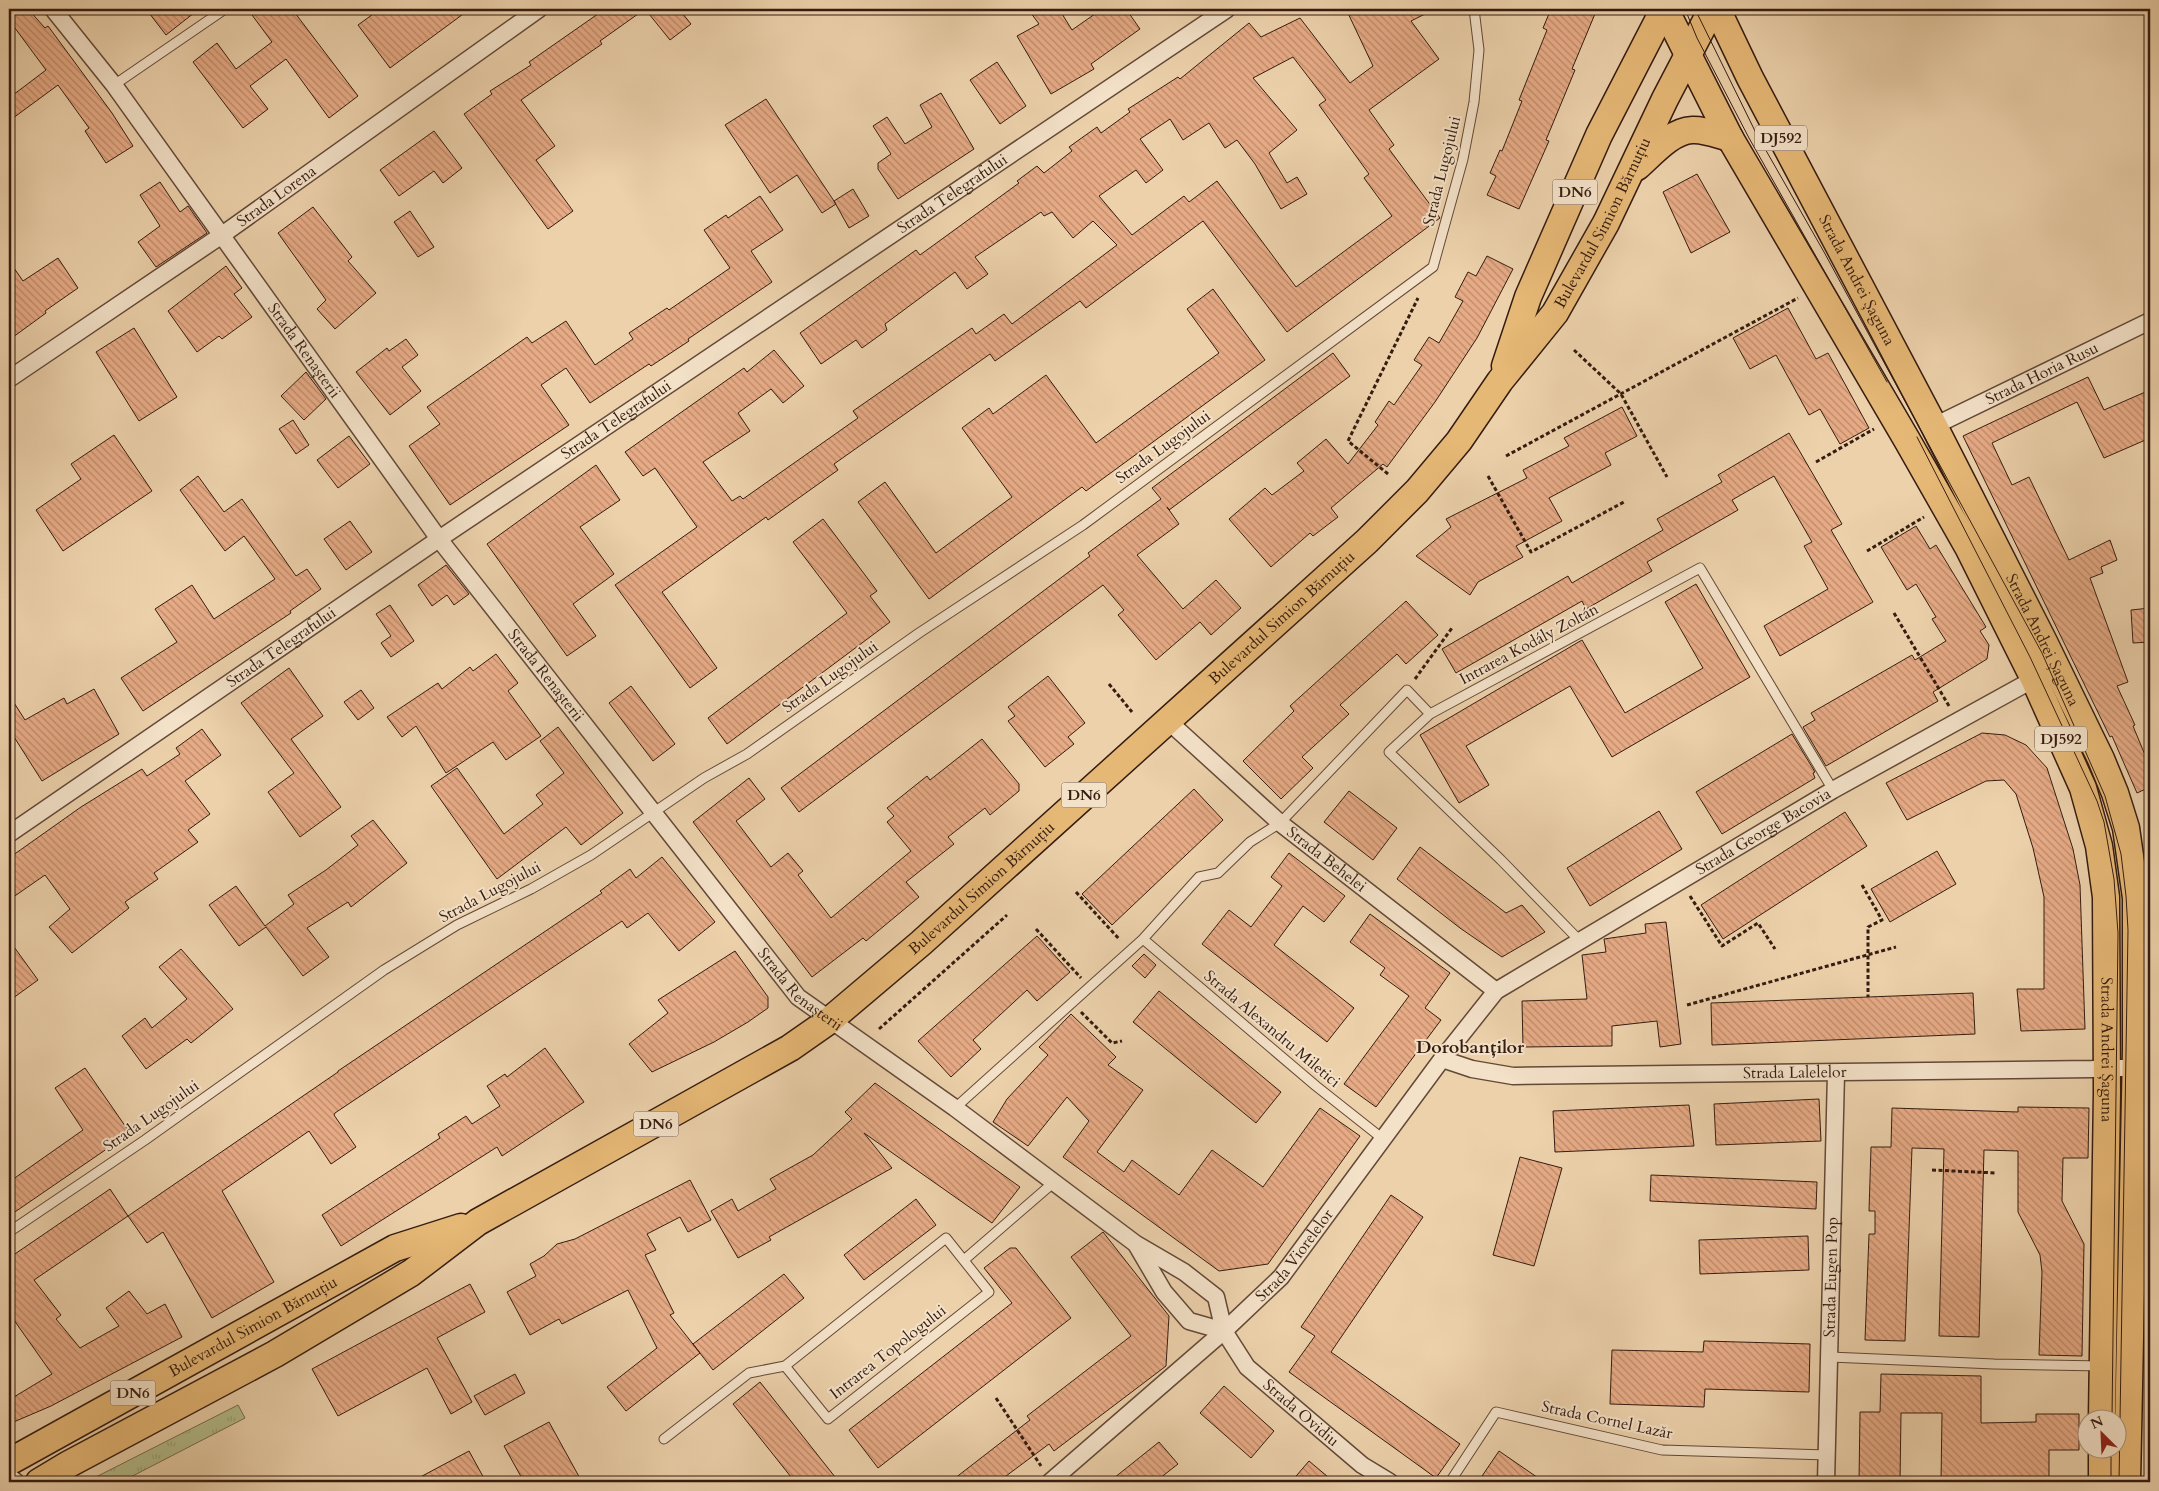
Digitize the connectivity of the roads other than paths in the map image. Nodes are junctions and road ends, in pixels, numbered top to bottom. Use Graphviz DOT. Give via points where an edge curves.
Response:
graph roads {
  1 [pos="52,9"];
  2 [pos="225,9"];
  3 [pos="539,9"];
  4 [pos="1227,9"];
  5 [pos="1474,9"];
  6 [pos="1665,9"];
  7 [pos="1712,9"];
  8 [pos="1717,9"];
  9 [pos="1688,55"];
  10 [pos="114,85"];
  11 [pos="1730,138"];
  12 [pos="1627,176"];
  13 [pos="222,235"];
  14 [pos="2150,321"];
  15 [pos="9,379"];
  16 [pos="1500,381"];
  17 [pos="1934,426"];
  18 [pos="439,539"];
  19 [pos="2034,679"];
  20 [pos="1430,714"];
  21 [pos="1167,720"];
  22 [pos="1833,790"];
  23 [pos="653,812"];
  24 [pos="1280,823"];
  25 [pos="9,834"];
  26 [pos="1143,939"];
  27 [pos="1579,940"];
  28 [pos="1496,990"];
  29 [pos="830,1020"];
  30 [pos="1442,1059"];
  31 [pos="2143,1067"];
  32 [pos="2107,1069"];
  33 [pos="1836,1073"];
  34 [pos="955,1108"];
  35 [pos="1383,1139"];
  36 [pos="1053,1183"];
  37 [pos="478,1222"];
  38 [pos="9,1232"];
  39 [pos="1136,1244"];
  40 [pos="964,1260"];
  41 [pos="1224,1331"];
  42 [pos="1830,1356"];
  43 [pos="786,1366"];
  44 [pos="2117,1367"];
  45 [pos="2105,1408"];
  46 [pos="664,1439"];
  47 [pos="1827,1455"];
  48 [pos="2102,1458"];
  49 [pos="9,1462"];
  50 [pos="9,1476"];
  51 [pos="16,1482"];
  52 [pos="39,1482"];
  53 [pos="1051,1482"];
  54 [pos="1390,1482"];
  55 [pos="1450,1482"];
  56 [pos="1826,1482"];
  57 [pos="2102,1482"];
  58 [pos="2128,1482"];
  1 -- 10 [label="street, Strada Renașterii"];
  2 -- 10 [label="lane"];
  3 -- 13 [label="street, Strada Lorena"];
  4 -- 18 [label="street, Strada Telegrafului"];
  5 -- 23 [label="lane, Strada Lugojului" via="1478,50 1474,102 1464,159 1433,267 1083,524 919,633 747,754"];
  6 -- 9 [label="main road, Strada Andrei Șaguna"];
  6 -- 16 [label="main road, Bulevardul Simion Bărnuțiu / DN6" via="1599,135 1528,297"];
  7 -- 9 [label="main road, DN6"];
  8 -- 17 [label="main road, Strada Andrei Șaguna / DJ592" via="1750,78"];
  9 -- 11 [label="main road, Strada Andrei Șaguna / DJ592"];
  9 -- 12 [label="main road, Bulevardul Simion Bărnuțiu / DN6"];
  10 -- 13 [label="street, Strada Renașterii"];
  11 -- 12 [label="main road" via="1694,130 1681,133 1669,139"];
  11 -- 19 [label="main road, Strada Andrei Șaguna / DJ592" via="1959,531"];
  12 -- 16 [label="main road, Bulevardul Simion Bărnuțiu / DN6" via="1606,223 1555,313"];
  13 -- 15 [label="street, Strada Lorena"];
  13 -- 18 [label="street, Strada Renașterii"];
  14 -- 17 [label="street, Strada Horia Rusu"];
  16 -- 21 [label="main road, Bulevardul Simion Bărnuțiu / DN6" via="1459,441 1417,492 1367,541"];
  17 -- 31 [label="main road, Strada Andrei Șaguna / DJ592" via="2044,642 2115,793 2126,828 2136,898"];
  18 -- 23 [label="street, Strada Renașterii"];
  18 -- 25 [label="street, Strada Telegrafului"];
  19 -- 22 [label="street, Strada George Bacovia"];
  19 -- 32 [label="main road, Strada Andrei Șaguna / DJ592" via="2083,788 2102,861 2106,897"];
  20 -- 22 [label="lane, Intrarea Kodály Zoltán" via="1700,568"];
  20 -- 24 [label="lane" via="1407,690"];
  20 -- 27 [label="lane, Intrarea Kodály Zoltán" via="1389,752"];
  21 -- 24 [label="street, Strada Behelei"];
  21 -- 29 [label="main road, Bulevardul Simion Bărnuțiu / DN6" via="921,943"];
  22 -- 27 [label="street, Strada George Bacovia"];
  23 -- 29 [label="street, Strada Renașterii" via="798,997"];
  23 -- 38 [label="lane, Strada Lugojului" via="591,855 531,889 456,925 384,970"];
  24 -- 26 [label="lane" via="1250,842 1218,873 1199,877"];
  24 -- 28 [label="street, Strada Behelei"];
  26 -- 34 [label="lane"];
  26 -- 35 [label="lane, Strada Alexandru Miletici"];
  27 -- 28 [label="street, Strada George Bacovia"];
  28 -- 30 [label="street, Strada Viorelelor"];
  29 -- 34 [label="street, Strada Renașterii"];
  29 -- 37 [label="main road, Bulevardul Simion Bărnuțiu / DN6" via="779,1056"];
  30 -- 33 [label="street, Strada Lalelelor" via="1472,1069 1513,1076"];
  30 -- 35 [label="street, Strada Viorelelor"];
  31 -- 32 [label="street, Strada Lalelelor"];
  31 -- 44 [label="main road, Strada Andrei Șaguna / DJ592"];
  32 -- 33 [label="street, Strada Lalelelor"];
  32 -- 44 [label="main road, Strada Andrei Șaguna / DJ592"];
  33 -- 42 [label="street, Strada Eugen Pop"];
  34 -- 36 [label="street, Strada Renașterii"];
  35 -- 41 [label="street, Strada Viorelelor" via="1281,1277"];
  36 -- 39 [label="street, Strada Renașterii"];
  36 -- 40 [label="lane"];
  37 -- 49 [label="main road, Bulevardul Simion Bărnuțiu / DN6" via="395,1248"];
  37 -- 52 [label="main road, Bulevardul Simion Bărnuțiu / DN6" via="411,1273 283,1349"];
  39 -- 41 [label="street, Strada Renașterii" via="1164,1292 1189,1322"];
  39 -- 41 [label="street, Strada Renașterii" via="1184,1272 1216,1297"];
  40 -- 43 [label="lane, Intrarea Topologului" via="946,1238"];
  40 -- 43 [label="lane, Intrarea Topologului" via="989,1292 828,1419"];
  41 -- 53 [label="street, Strada Viorelelor"];
  41 -- 54 [label="street, Strada Ovidiu" via="1246,1367 1362,1465"];
  42 -- 44 [label="lane"];
  42 -- 47 [label="street, Strada Eugen Pop"];
  43 -- 46 [label="lane, Intrarea Topologului" via="749,1373"];
  44 -- 45 [label="main road, Strada Andrei Șaguna / DJ592"];
  44 -- 58 [label="main road, Strada Andrei Șaguna / DJ592"];
  47 -- 55 [label="lane, Strada Cornel Lazăr" via="1662,1450 1496,1412"];
  47 -- 56 [label="street, Strada Eugen Pop"];
  48 -- 57 [label="main road"];
  50 -- 51 [label="street"];
}
